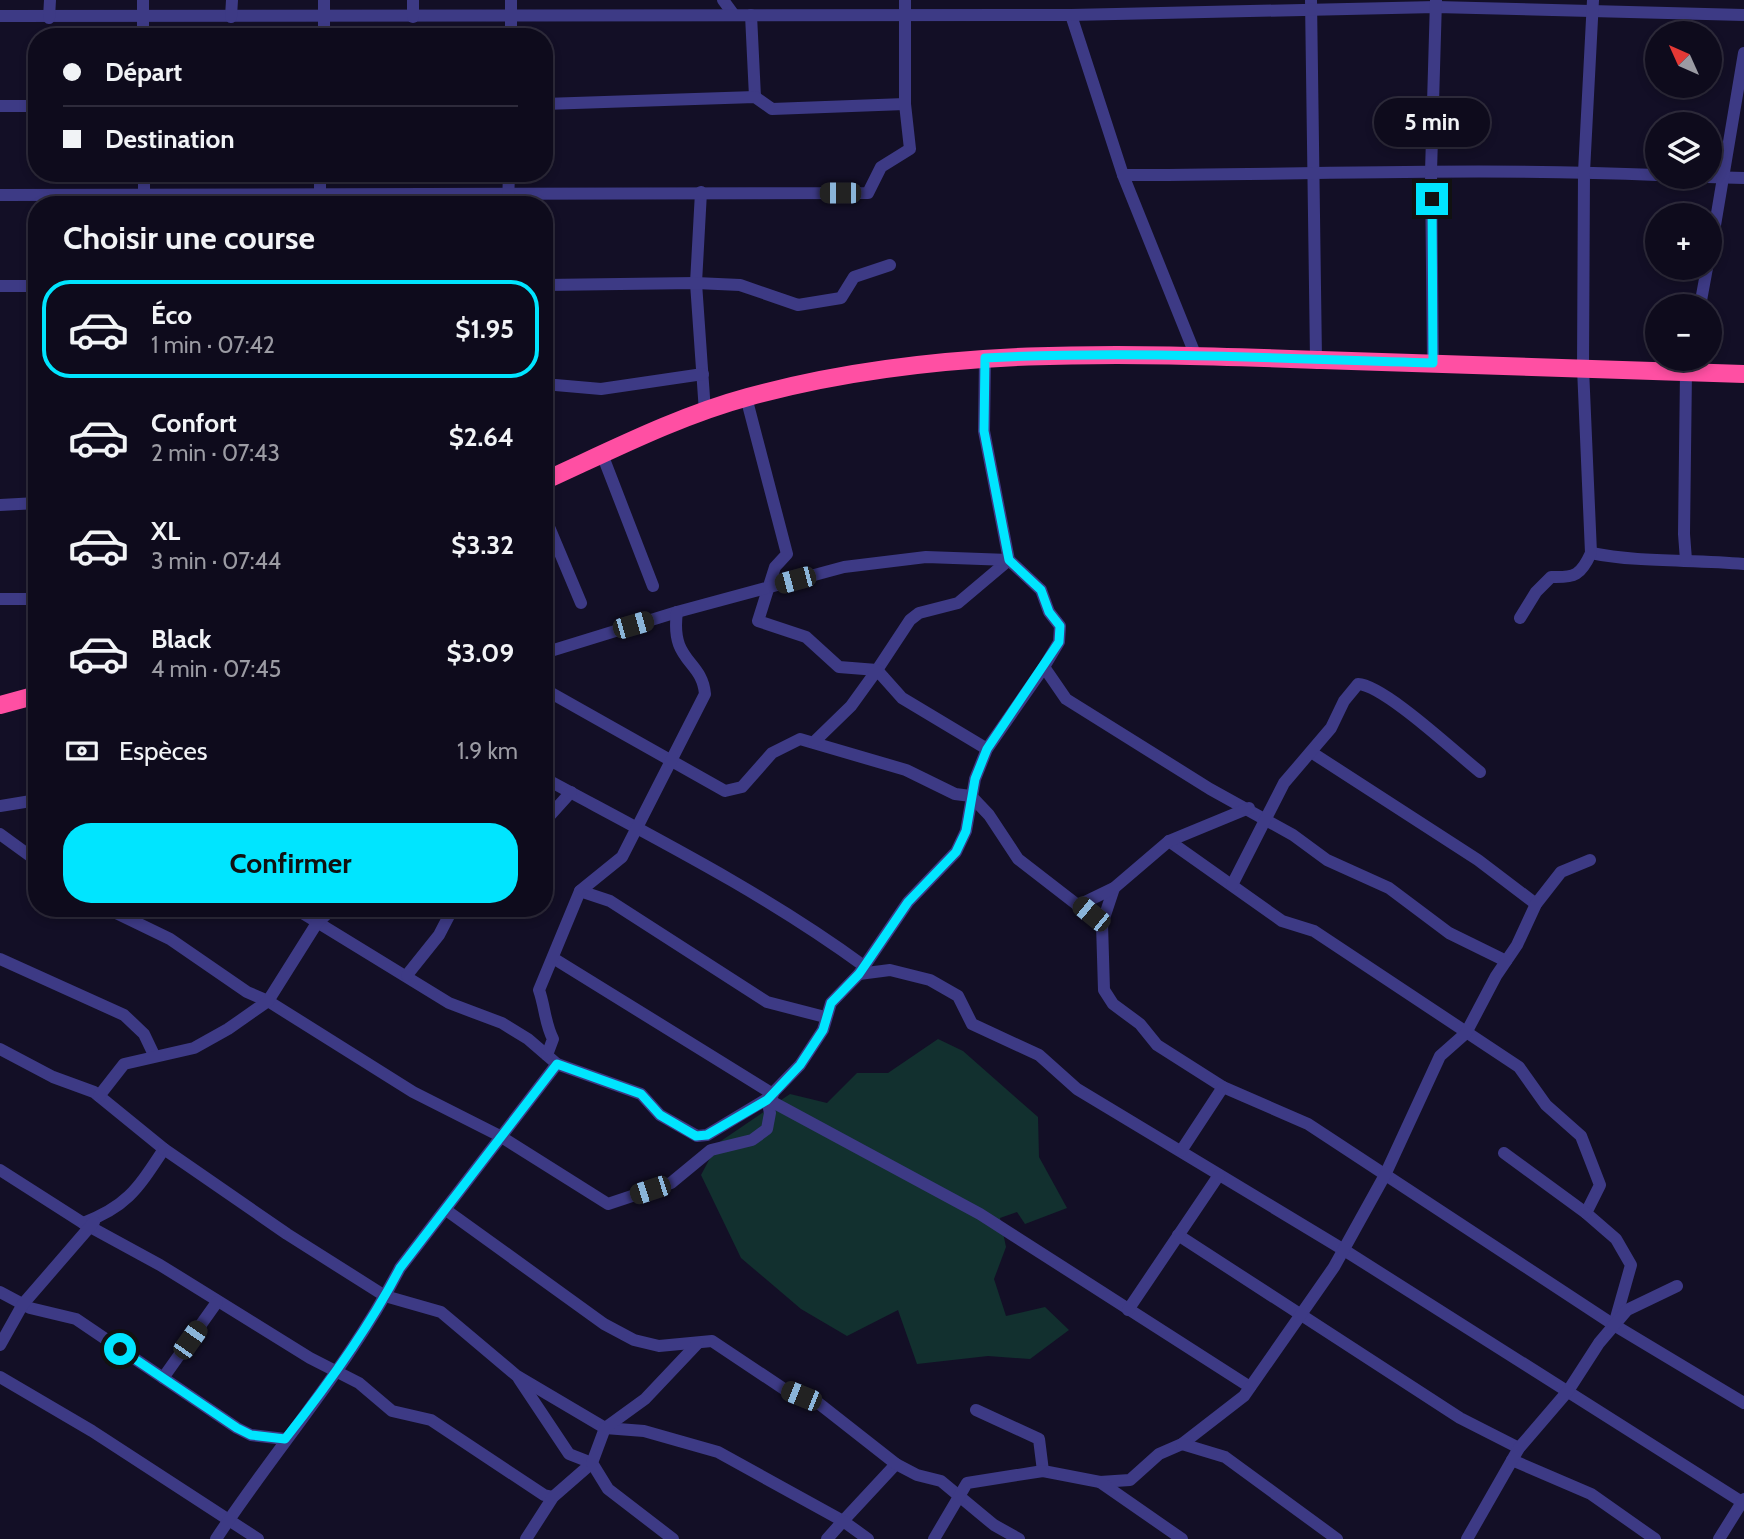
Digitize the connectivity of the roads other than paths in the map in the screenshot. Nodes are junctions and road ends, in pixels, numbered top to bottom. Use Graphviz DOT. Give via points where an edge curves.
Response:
graph roads {
  1 [pos="50,0"];
  2 [pos="143,0"];
  3 [pos="232,0"];
  4 [pos="324,0"];
  5 [pos="413,0"];
  6 [pos="511,0"];
  7 [pos="723,0"];
  8 [pos="905,0"];
  9 [pos="1436,3"];
  10 [pos="1311,5"];
  11 [pos="1592,5"];
  12 [pos="734,15"];
  13 [pos="751,15"];
  14 [pos="905,15"];
  15 [pos="1071,15"];
  16 [pos="1744,15"];
  17 [pos="0,16"];
  18 [pos="512,16"];
  19 [pos="413,17"];
  20 [pos="50,18"];
  21 [pos="142,18"];
  22 [pos="231,18"];
  23 [pos="325,18"];
  24 [pos="143,28"];
  25 [pos="324,28"];
  26 [pos="511,28"];
  27 [pos="1744,52"];
  28 [pos="755,97"];
  29 [pos="553,103"];
  30 [pos="905,104"];
  31 [pos="0,106"];
  32 [pos="28,106"];
  33 [pos="1431,172"];
  34 [pos="1584,172"];
  35 [pos="1123,175"];
  36 [pos="1315,175"];
  37 [pos="1645,175"];
  38 [pos="1725,177"];
  39 [pos="1744,178"];
  40 [pos="701,192"];
  41 [pos="0,195"];
  42 [pos="36,196"];
  43 [pos="553,197"];
  44 [pos="1720,203"];
  45 [pos="890,265"];
  46 [pos="696,283"];
  47 [pos="553,285"];
  48 [pos="0,286"];
  49 [pos="28,286"];
  50 [pos="1195,354"];
  51 [pos="985,358"];
  52 [pos="1316,359"];
  53 [pos="1433,363"];
  54 [pos="1645,366"];
  55 [pos="1583,368"];
  56 [pos="1687,371"];
  57 [pos="1722,371"];
  58 [pos="703,374"];
  59 [pos="1744,374"];
  60 [pos="553,385"];
  61 [pos="746,397"];
  62 [pos="705,412"];
  63 [pos="602,454"];
  64 [pos="553,477"];
  65 [pos="28,503"];
  66 [pos="0,505"];
  67 [pos="553,536"];
  68 [pos="1591,554"];
  69 [pos="1009,560"];
  70 [pos="1686,560"];
  71 [pos="1744,564"];
  72 [pos="653,586"];
  73 [pos="770,587"];
  74 [pos="0,599"];
  75 [pos="28,599"];
  76 [pos="581,603"];
  77 [pos="677,612"];
  78 [pos="1520,618"];
  79 [pos="553,650"];
  80 [pos="1044,667"];
  81 [pos="877,670"];
  82 [pos="553,694"];
  83 [pos="28,697"];
  84 [pos="0,705"];
  85 [pos="814,742"];
  86 [pos="987,749"];
  87 [pos="1311,752"];
  88 [pos="671,761"];
  89 [pos="1479,772"];
  90 [pos="553,783"];
  91 [pos="571,792"];
  92 [pos="971,796"];
  93 [pos="28,801"];
  94 [pos="0,806"];
  95 [pos="1249,808"];
  96 [pos="553,812"];
  97 [pos="1265,818"];
  98 [pos="635,827"];
  99 [pos="0,834"];
  100 [pos="1169,841"];
  101 [pos="28,854"];
  102 [pos="1590,860"];
  103 [pos="1231,886"];
  104 [pos="1114,888"];
  105 [pos="580,891"];
  106 [pos="1536,904"];
  107 [pos="1079,905"];
  108 [pos="125,917"];
  109 [pos="308,917"];
  110 [pos="323,917"];
  111 [pos="448,917"];
  112 [pos="317,923"];
  113 [pos="1102,924"];
  114 [pos="553,957"];
  115 [pos="0,959"];
  116 [pos="1506,961"];
  117 [pos="861,970"];
  118 [pos="407,975"];
  119 [pos="268,1000"];
  120 [pos="825,1017"];
  121 [pos="1466,1033"];
  122 [pos="0,1049"];
  123 [pos="154,1055"];
  124 [pos="552,1060"];
  125 [pos="1223,1087"];
  126 [pos="99,1096"];
  127 [pos="770,1097"];
  128 [pos="500,1136"];
  129 [pos="164,1149"];
  130 [pos="1181,1151"];
  131 [pos="1504,1153"];
  132 [pos="0,1170"];
  133 [pos="1219,1175"];
  134 [pos="1385,1175"];
  135 [pos="446,1210"];
  136 [pos="1586,1213"];
  137 [pos="91,1222"];
  138 [pos="1178,1235"];
  139 [pos="1344,1250"];
  140 [pos="1677,1286"];
  141 [pos="0,1292"];
  142 [pos="386,1296"];
  143 [pos="218,1302"];
  144 [pos="23,1304"];
  145 [pos="1128,1310"];
  146 [pos="1301,1315"];
  147 [pos="1614,1325"];
  148 [pos="698,1343"];
  149 [pos="0,1345"];
  150 [pos="336,1369"];
  151 [pos="517,1376"];
  152 [pos="0,1377"];
  153 [pos="163,1378"];
  154 [pos="1250,1387"];
  155 [pos="1568,1391"];
  156 [pos="1744,1402"];
  157 [pos="976,1409"];
  158 [pos="604,1428"];
  159 [pos="285,1439"];
  160 [pos="1182,1444"];
  161 [pos="1515,1454"];
  162 [pos="592,1463"];
  163 [pos="897,1464"];
  164 [pos="1043,1471"];
  165 [pos="1100,1482"];
  166 [pos="958,1496"];
  167 [pos="553,1497"];
  168 [pos="1743,1501"];
  169 [pos="230,1518"];
  170 [pos="843,1521"];
  171 [pos="216,1539"];
  172 [pos="258,1539"];
  173 [pos="526,1539"];
  174 [pos="673,1539"];
  175 [pos="827,1539"];
  176 [pos="868,1539"];
  177 [pos="934,1539"];
  178 [pos="1019,1539"];
  179 [pos="1182,1539"];
  180 [pos="1337,1539"];
  181 [pos="1467,1539"];
  182 [pos="1655,1539"];
  183 [pos="1719,1539"];
  1 -- 20 [label="street"];
  2 -- 21 [label="street"];
  3 -- 22 [label="street"];
  4 -- 23 [label="street"];
  5 -- 19 [label="street"];
  6 -- 18 [label="street"];
  7 -- 12 [label="street"];
  8 -- 14 [label="street"];
  9 -- 10 [label="street"];
  9 -- 11 [label="street"];
  9 -- 33 [label="street"];
  10 -- 15 [label="street"];
  10 -- 36 [label="street"];
  11 -- 16 [label="street"];
  11 -- 34 [label="street"];
  12 -- 13 [label="street"];
  12 -- 18 [label="street"];
  13 -- 14 [label="street"];
  13 -- 28 [label="street"];
  14 -- 15 [label="street"];
  14 -- 30 [label="street"];
  15 -- 35 [label="street"];
  17 -- 20 [label="street"];
  18 -- 19 [label="street"];
  18 -- 26 [label="street"];
  19 -- 23 [label="street"];
  20 -- 21 [label="street"];
  21 -- 22 [label="street"];
  21 -- 24 [label="street"];
  22 -- 23 [label="street"];
  23 -- 25 [label="street"];
  27 -- 38 [label="street"];
  28 -- 29 [label="street"];
  28 -- 30 [label="street" via="772,109"];
  30 -- 40 [label="street" via="909,149 881,167 868,193"];
  31 -- 32 [label="street"];
  33 -- 34 [label="street"];
  33 -- 36 [label="street"];
  33 -- 53 [label="street"];
  34 -- 37 [label="street"];
  34 -- 55 [label="street"];
  35 -- 36 [label="street"];
  35 -- 50 [label="street"];
  36 -- 52 [label="street"];
  38 -- 39 [label="street"];
  38 -- 44 [label="street"];
  40 -- 43 [label="street"];
  40 -- 46 [label="street"];
  41 -- 42 [label="street"];
  45 -- 46 [label="street" via="854,277 841,298 798,305 740,285"];
  46 -- 47 [label="street"];
  46 -- 58 [label="street"];
  48 -- 49 [label="street"];
  50 -- 51 [label="highway"];
  50 -- 52 [label="highway"];
  51 -- 61 [label="highway" via="814,381"];
  51 -- 69 [label="street" via="984,431"];
  52 -- 53 [label="highway"];
  53 -- 55 [label="highway"];
  54 -- 55 [label="highway"];
  55 -- 68 [label="street"];
  56 -- 70 [label="street"];
  57 -- 59 [label="highway"];
  58 -- 60 [label="street" via="601,389"];
  58 -- 62 [label="street"];
  61 -- 62 [label="highway"];
  61 -- 73 [label="street" via="787,554 775,567"];
  62 -- 63 [label="highway"];
  63 -- 64 [label="highway"];
  63 -- 72 [label="street"];
  65 -- 66 [label="street"];
  67 -- 76 [label="street"];
  68 -- 70 [label="street"];
  68 -- 78 [label="street" via="1582,572 1572,578 1551,577"];
  69 -- 73 [label="street" via="926,556 844,567"];
  69 -- 80 [label="street" via="1041,590 1060,626 1059,642"];
  69 -- 81 [label="street" via="958,603 919,613 910,620"];
  70 -- 71 [label="street"];
  73 -- 77 [label="street"];
  73 -- 81 [label="street" via="758,621 806,637 839,667"];
  74 -- 75 [label="street"];
  77 -- 79 [label="street"];
  77 -- 88 [label="street" via="674,631 679,649 704,681 705,694"];
  80 -- 86 [label="street"];
  80 -- 95 [label="street" via="1066,699 1210,789"];
  81 -- 85 [label="street" via="851,706"];
  81 -- 86 [label="street" via="902,698"];
  82 -- 88 [label="street"];
  83 -- 84 [label="highway"];
  85 -- 88 [label="street" via="800,739 772,753 742,787 726,791"];
  85 -- 92 [label="street"];
  86 -- 92 [label="street"];
  87 -- 89 [label="street" via="1332,728 1344,701 1358,684 1365,684 1393,701"];
  87 -- 97 [label="street" via="1284,783"];
  87 -- 106 [label="street" via="1478,860"];
  88 -- 98 [label="street"];
  90 -- 91 [label="street"];
  91 -- 96 [label="street"];
  91 -- 98 [label="street"];
  92 -- 107 [label="street" via="1018,859"];
  92 -- 117 [label="street" via="966,831 956,852 908,902"];
  93 -- 94 [label="street"];
  95 -- 97 [label="street"];
  95 -- 100 [label="street"];
  97 -- 103 [label="street"];
  97 -- 116 [label="street" via="1327,860 1389,888 1448,933"];
  98 -- 105 [label="street" via="622,857"];
  98 -- 117 [label="street" via="770,901"];
  99 -- 101 [label="street"];
  100 -- 103 [label="street"];
  100 -- 104 [label="street"];
  102 -- 106 [label="street" via="1561,872"];
  103 -- 121 [label="street" via="1282,921 1314,931"];
  104 -- 107 [label="street"];
  104 -- 113 [label="street"];
  105 -- 114 [label="street"];
  105 -- 120 [label="street" via="610,901 767,1002"];
  106 -- 116 [label="street"];
  107 -- 113 [label="street"];
  108 -- 119 [label="street" via="170,939 247,992"];
  109 -- 112 [label="street"];
  110 -- 112 [label="street"];
  111 -- 118 [label="street"];
  112 -- 118 [label="street"];
  112 -- 119 [label="street"];
  113 -- 125 [label="street" via="1104,990 1113,1004 1140,1024 1157,1045"];
  114 -- 124 [label="street" via="539,990 553,1039"];
  114 -- 127 [label="street"];
  115 -- 123 [label="street" via="124,1015 145,1034"];
  116 -- 121 [label="street"];
  117 -- 120 [label="street" via="831,1003"];
  117 -- 130 [label="street" via="890,970 930,980 958,996 972,1024 1039,1055 1077,1089"];
  118 -- 124 [label="street" via="449,1003 502,1023"];
  119 -- 123 [label="street" via="194,1048"];
  119 -- 128 [label="street" via="413,1092"];
  120 -- 127 [label="street" via="823,1030 800,1065"];
  121 -- 134 [label="street" via="1440,1056"];
  121 -- 136 [label="street" via="1519,1067 1546,1105 1581,1136 1600,1185"];
  122 -- 126 [label="street"];
  123 -- 126 [label="street" via="124,1064"];
  124 -- 127 [label="street" via="641,1094 660,1115 696,1136 716,1130"];
  124 -- 128 [label="street"];
  125 -- 130 [label="street"];
  125 -- 134 [label="street" via="1308,1124"];
  126 -- 129 [label="street"];
  127 -- 128 [label="street" via="767,1129 752,1140 711,1150 671,1183 608,1204"];
  127 -- 145 [label="street" via="980,1214"];
  128 -- 135 [label="street"];
  129 -- 137 [label="street" via="138,1188 113,1211"];
  129 -- 142 [label="street"];
  130 -- 133 [label="street"];
  131 -- 136 [label="street"];
  132 -- 137 [label="street"];
  133 -- 138 [label="street"];
  133 -- 139 [label="street"];
  134 -- 139 [label="street"];
  134 -- 147 [label="street"];
  135 -- 142 [label="street" via="400,1268"];
  135 -- 148 [label="street" via="604,1324 659,1346"];
  136 -- 147 [label="street" via="1616,1239 1631,1265"];
  137 -- 143 [label="street"];
  137 -- 144 [label="street"];
  138 -- 145 [label="street"];
  138 -- 146 [label="street"];
  139 -- 146 [label="street"];
  139 -- 155 [label="street"];
  140 -- 147 [label="street" via="1627,1310"];
  141 -- 144 [label="street"];
  142 -- 150 [label="street"];
  142 -- 151 [label="street" via="441,1312"];
  143 -- 150 [label="street"];
  143 -- 153 [label="street"];
  144 -- 149 [label="street"];
  144 -- 153 [label="street" via="76,1319"];
  145 -- 154 [label="street"];
  146 -- 154 [label="street"];
  146 -- 161 [label="street"];
  147 -- 155 [label="street"];
  147 -- 156 [label="street"];
  148 -- 158 [label="street" via="645,1399"];
  148 -- 163 [label="street" via="712,1341 784,1389 817,1402"];
  150 -- 159 [label="street"];
  150 -- 167 [label="street" via="392,1411 431,1420"];
  151 -- 158 [label="street"];
  151 -- 162 [label="street" via="569,1454"];
  152 -- 169 [label="street"];
  153 -- 159 [label="street" via="237,1428 251,1435"];
  154 -- 160 [label="street"];
  155 -- 161 [label="street"];
  155 -- 168 [label="street"];
  157 -- 164 [label="street" via="1039,1439"];
  158 -- 162 [label="street"];
  158 -- 170 [label="street" via="644,1431 718,1451"];
  159 -- 169 [label="street"];
  160 -- 165 [label="street" via="1159,1454 1129,1480"];
  160 -- 180 [label="street" via="1225,1457"];
  161 -- 181 [label="street"];
  161 -- 182 [label="street" via="1591,1494"];
  162 -- 167 [label="street"];
  162 -- 174 [label="street" via="608,1489"];
  163 -- 166 [label="street" via="941,1481"];
  163 -- 170 [label="street"];
  164 -- 165 [label="street"];
  164 -- 166 [label="street" via="967,1483"];
  165 -- 179 [label="street"];
  166 -- 177 [label="street"];
  166 -- 178 [label="street"];
  167 -- 173 [label="street"];
  168 -- 183 [label="street"];
  169 -- 171 [label="street"];
  169 -- 172 [label="street"];
  170 -- 175 [label="street"];
  170 -- 176 [label="street"];
}
